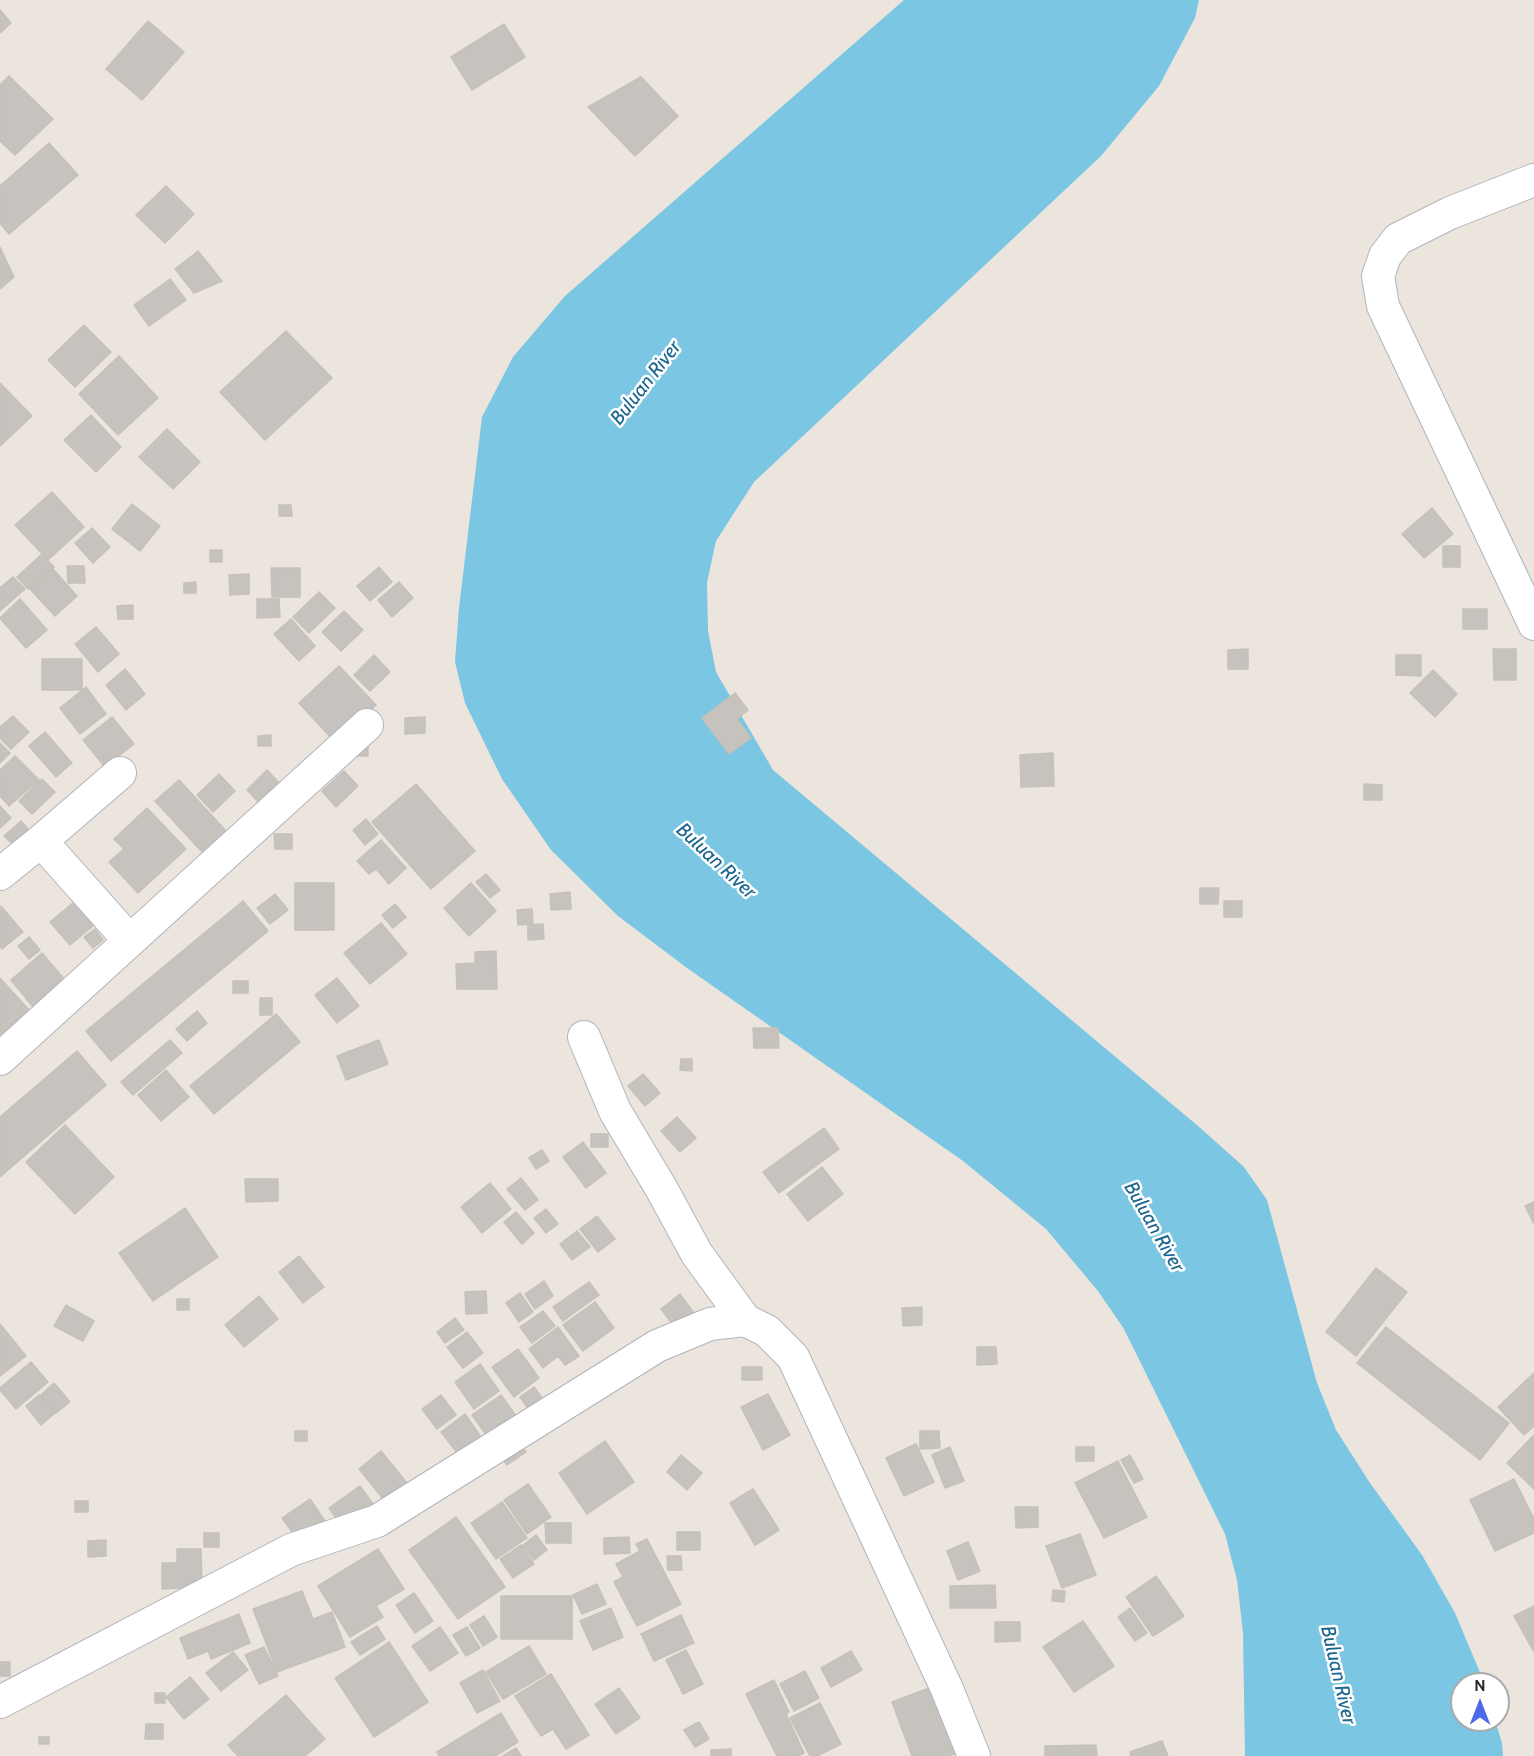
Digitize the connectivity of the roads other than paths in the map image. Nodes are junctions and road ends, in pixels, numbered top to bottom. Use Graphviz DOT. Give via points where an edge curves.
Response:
graph roads {
  1 [pos="1534,180"];
  2 [pos="1534,624"];
  3 [pos="367,725"];
  4 [pos="120,773"];
  5 [pos="41,841"];
  6 [pos="0,874"];
  7 [pos="129,940"];
  8 [pos="584,1037"];
  9 [pos="0,1059"];
  10 [pos="745,1320"];
  11 [pos="0,1702"];
  12 [pos="974,1756"];
  1 -- 2 [label="street" via="1450,213 1398,239 1377,276 1383,306"];
  3 -- 7 [label="street"];
  4 -- 5 [label="street"];
  5 -- 6 [label="street"];
  5 -- 7 [label="street"];
  7 -- 9 [label="street"];
  8 -- 10 [label="street" via="615,1111 697,1254"];
  10 -- 11 [label="street" via="710,1324 657,1346 377,1521 291,1550"];
  10 -- 12 [label="street" via="767,1331 793,1357 947,1689"];
}
